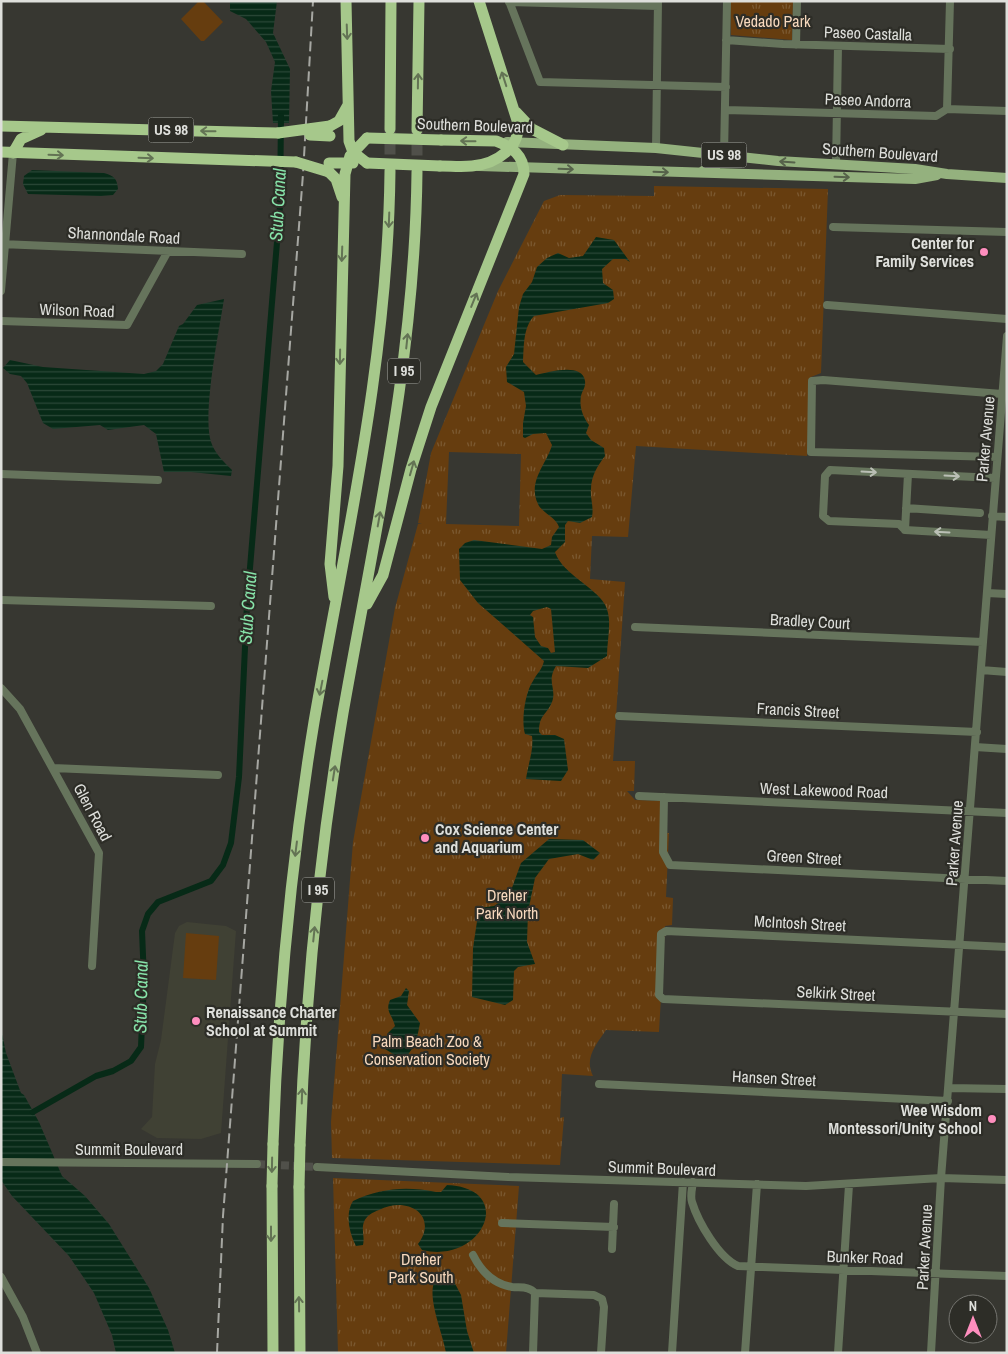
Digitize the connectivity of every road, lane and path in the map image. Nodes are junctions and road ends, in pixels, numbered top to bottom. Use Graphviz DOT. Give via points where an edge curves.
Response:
graph roads {
  1 [pos="346,1"];
  2 [pos="391,1"];
  3 [pos="419,1"];
  4 [pos="479,1"];
  5 [pos="727,1"];
  6 [pos="797,1"];
  7 [pos="950,1"];
  8 [pos="509,2"];
  9 [pos="658,4"];
  10 [pos="726,40"];
  11 [pos="796,45"];
  12 [pos="838,46"];
  13 [pos="950,49"];
  14 [pos="657,85"];
  15 [pos="726,87"];
  16 [pos="349,104"];
  17 [pos="514,109"];
  18 [pos="947,109"];
  19 [pos="726,110"];
  20 [pos="1007,111"];
  21 [pos="838,113"];
  22 [pos="1,126"];
  23 [pos="50,127"];
  24 [pos="390,129"];
  25 [pos="417,130"];
  26 [pos="330,131"];
  27 [pos="349,137"];
  28 [pos="367,138"];
  29 [pos="563,144"];
  30 [pos="513,146"];
  31 [pos="656,148"];
  32 [pos="1,152"];
  33 [pos="353,152"];
  34 [pos="13,153"];
  35 [pos="724,156"];
  36 [pos="757,159"];
  37 [pos="347,163"];
  38 [pos="367,163"];
  39 [pos="836,165"];
  40 [pos="473,166"];
  41 [pos="329,167"];
  42 [pos="524,167"];
  43 [pos="390,171"];
  44 [pos="417,172"];
  45 [pos="695,173"];
  46 [pos="724,173"];
  47 [pos="947,174"];
  48 [pos="802,175"];
  49 [pos="1007,178"];
  50 [pos="345,205"];
  51 [pos="833,227"];
  52 [pos="1007,232"];
  53 [pos="3,244"];
  54 [pos="168,251"];
  55 [pos="242,254"];
  56 [pos="1,291"];
  57 [pos="827,305"];
  58 [pos="1007,319"];
  59 [pos="1,321"];
  60 [pos="1007,336"];
  61 [pos="1005,371"];
  62 [pos="1002,394"];
  63 [pos="1002,439"];
  64 [pos="997,457"];
  65 [pos="1,474"];
  66 [pos="908,474"];
  67 [pos="995,478"];
  68 [pos="158,480"];
  69 [pos="906,508"];
  70 [pos="980,513"];
  71 [pos="992,516"];
  72 [pos="1007,517"];
  73 [pos="905,530"];
  74 [pos="991,535"];
  75 [pos="987,593"];
  76 [pos="1007,594"];
  77 [pos="1,600"];
  78 [pos="211,606"];
  79 [pos="336,609"];
  80 [pos="362,612"];
  81 [pos="635,627"];
  82 [pos="983,642"];
  83 [pos="981,670"];
  84 [pos="1007,672"];
  85 [pos="1,688"];
  86 [pos="619,716"];
  87 [pos="976,732"];
  88 [pos="975,747"];
  89 [pos="1007,749"];
  90 [pos="53,768"];
  91 [pos="218,775"];
  92 [pos="639,796"];
  93 [pos="664,797"];
  94 [pos="971,810"];
  95 [pos="1007,813"];
  96 [pos="966,878"];
  97 [pos="1007,880"];
  98 [pos="960,945"];
  99 [pos="1007,947"];
  100 [pos="92,966"];
  101 [pos="663,999"];
  102 [pos="956,1013"];
  103 [pos="1007,1014"];
  104 [pos="599,1084"];
  105 [pos="949,1088"];
  106 [pos="1007,1089"];
  107 [pos="948,1101"];
  108 [pos="1,1162"];
  109 [pos="257,1164"];
  110 [pos="317,1167"];
  111 [pos="942,1178"];
  112 [pos="1007,1180"];
  113 [pos="683,1182"];
  114 [pos="693,1182"];
  115 [pos="757,1184"];
  116 [pos="850,1185"];
  117 [pos="692,1203"];
  118 [pos="614,1204"];
  119 [pos="685,1213"];
  120 [pos="502,1222"];
  121 [pos="680,1224"];
  122 [pos="614,1227"];
  123 [pos="708,1233"];
  124 [pos="612,1249"];
  125 [pos="473,1255"];
  126 [pos="751,1267"];
  127 [pos="844,1270"];
  128 [pos="937,1274"];
  129 [pos="1007,1276"];
  130 [pos="1,1277"];
  131 [pos="535,1293"];
  132 [pos="37,1353"];
  133 [pos="273,1353"];
  134 [pos="300,1353"];
  135 [pos="533,1353"];
  136 [pos="601,1353"];
  137 [pos="672,1353"];
  138 [pos="745,1353"];
  139 [pos="838,1353"];
  140 [pos="931,1353"];
  1 -- 16 [label="highway, one-way"];
  2 -- 24 [label="highway"];
  25 -- 3 [label="highway, one-way"];
  17 -- 4 [label="highway, one-way"];
  5 -- 10 [label="street"];
  6 -- 11 [label="street"];
  7 -- 13 [label="street"];
  8 -- 9 [label="street"];
  8 -- 14 [label="street" via="540,82"];
  9 -- 14 [label="street"];
  10 -- 11 [label="street, Paseo Castalla"];
  10 -- 15 [label="street"];
  11 -- 12 [label="street, Paseo Castalla"];
  12 -- 13 [label="street, Paseo Castalla"];
  12 -- 21 [label="street"];
  13 -- 18 [label="street"];
  14 -- 15 [label="street"];
  14 -- 31 [label="street"];
  15 -- 19 [label="street"];
  16 -- 26 [label="highway"];
  16 -- 27 [label="highway"];
  17 -- 29 [label="highway" via="532,129"];
  17 -- 30 [label="highway" via="518,128"];
  18 -- 20 [label="street, Paseo Andorra"];
  18 -- 21 [label="street, Paseo Andorra" via="936,116"];
  19 -- 21 [label="street, Paseo Andorra"];
  19 -- 35 [label="street"];
  21 -- 39 [label="street"];
  22 -- 23 [label="highway, Southern Boulevard / US 98"];
  26 -- 23 [label="highway, Southern Boulevard / US 98, one-way, bridge" via="278,133"];
  23 -- 34 [label="highway" via="21,139"];
  26 -- 27 [label="highway, Southern Boulevard / US 98"];
  27 -- 28 [label="highway, Southern Boulevard / US 98"];
  27 -- 33 [label="highway"];
  30 -- 28 [label="highway, Southern Boulevard / US 98, one-way, bridge" via="496,142"];
  28 -- 33 [label="highway"];
  29 -- 30 [label="main road, Southern Boulevard / US 98"];
  29 -- 31 [label="main road, Southern Boulevard / US 98"];
  30 -- 40 [label="highway" via="495,159"];
  30 -- 42 [label="highway"];
  31 -- 35 [label="main road, Southern Boulevard / US 98"];
  32 -- 34 [label="highway, US 98"];
  33 -- 37 [label="highway"];
  33 -- 38 [label="highway"];
  34 -- 41 [label="highway, Southern Boulevard / US 98, one-way, bridge" via="296,162"];
  34 -- 53 [label="street"];
  35 -- 36 [label="main road, Southern Boulevard / US 98"];
  35 -- 45 [label="main road" via="710,169"];
  39 -- 36 [label="main road, Southern Boulevard / US 98, one-way"];
  36 -- 46 [label="main road" via="748,163 730,162"];
  37 -- 38 [label="highway, Southern Boulevard / US 98"];
  37 -- 41 [label="highway, Southern Boulevard / US 98"];
  37 -- 50 [label="highway"];
  38 -- 40 [label="highway, Southern Boulevard / US 98, bridge"];
  39 -- 47 [label="main road, Southern Boulevard / US 98"];
  39 -- 48 [label="main road"];
  40 -- 42 [label="main road, Southern Boulevard / US 98"];
  41 -- 50 [label="highway"];
  42 -- 45 [label="main road, Southern Boulevard / US 98, one-way"];
  80 -- 42 [label="highway, one-way" via="383,575 424,428 522,183"];
  43 -- 79 [label="highway, I 95, one-way" via="386,278 377,365"];
  80 -- 44 [label="highway, I 95, one-way" via="406,355 414,268"];
  45 -- 46 [label="main road, Southern Boulevard / US 98"];
  46 -- 48 [label="main road, Southern Boulevard / US 98"];
  48 -- 47 [label="main road, Southern Boulevard / US 98, one-way" via="915,179"];
  47 -- 49 [label="main road, Southern Boulevard / US 98"];
  50 -- 79 [label="highway, one-way" via="338,466 330,564"];
  51 -- 52 [label="street"];
  53 -- 54 [label="street, Shannondale Road"];
  53 -- 56 [label="street"];
  54 -- 55 [label="street, Shannondale Road"];
  54 -- 59 [label="street, Wilson Road" via="127,325"];
  57 -- 58 [label="street"];
  60 -- 61 [label="street, Parker Avenue"];
  61 -- 62 [label="street, Parker Avenue"];
  62 -- 63 [label="street, Parker Avenue"];
  62 -- 64 [label="street" via="823,380 812,382 811,452"];
  63 -- 64 [label="street, Parker Avenue"];
  64 -- 67 [label="street, Parker Avenue"];
  65 -- 68 [label="street"];
  66 -- 67 [label="street, one-way"];
  66 -- 69 [label="street"];
  73 -- 66 [label="street, one-way" via="899,524 829,521 823,516 825,476 830,470"];
  67 -- 71 [label="street, Parker Avenue"];
  69 -- 70 [label="street"];
  69 -- 73 [label="street"];
  71 -- 72 [label="street"];
  71 -- 74 [label="street, Parker Avenue"];
  74 -- 73 [label="street, one-way"];
  74 -- 75 [label="street, Parker Avenue"];
  75 -- 76 [label="street"];
  75 -- 82 [label="street, Parker Avenue"];
  77 -- 78 [label="street"];
  79 -- 133 [label="highway, I 95, one-way, bridge" via="312,737 292,883 279,1014 272,1186"];
  134 -- 80 [label="highway, I 95, one-way, bridge" via="299,1187 308,994 340,732"];
  81 -- 82 [label="street, Bradley Court"];
  82 -- 83 [label="street, Parker Avenue"];
  83 -- 84 [label="street"];
  83 -- 87 [label="street, Parker Avenue"];
  85 -- 90 [label="street, Glen Road" via="20,709"];
  86 -- 87 [label="street, Francis Street"];
  87 -- 88 [label="street, Parker Avenue"];
  88 -- 89 [label="street"];
  88 -- 94 [label="street, Parker Avenue"];
  90 -- 91 [label="street"];
  90 -- 100 [label="street, Glen Road" via="99,853"];
  92 -- 93 [label="street, West Lakewood Road"];
  93 -- 94 [label="street, West Lakewood Road"];
  93 -- 96 [label="street, Green Street" via="663,852 670,864"];
  94 -- 95 [label="street, West Lakewood Road"];
  94 -- 96 [label="street, Parker Avenue"];
  96 -- 97 [label="street, Green Street"];
  96 -- 98 [label="street, Parker Avenue"];
  98 -- 99 [label="street, McIntosh Street"];
  98 -- 101 [label="street, McIntosh Street" via="666,931 661,934 659,978 659,995"];
  98 -- 102 [label="street, Parker Avenue"];
  101 -- 102 [label="street, Selkirk Street"];
  102 -- 103 [label="street, Selkirk Street"];
  102 -- 105 [label="street, Parker Avenue"];
  104 -- 107 [label="street, Hansen Street"];
  105 -- 106 [label="street"];
  105 -- 107 [label="street, Parker Avenue"];
  107 -- 111 [label="street, Parker Avenue"];
  108 -- 109 [label="street, Summit Boulevard"];
  110 -- 113 [label="street, Summit Boulevard"];
  111 -- 112 [label="street, Summit Boulevard"];
  111 -- 116 [label="street, Summit Boulevard"];
  111 -- 128 [label="street, Parker Avenue"];
  113 -- 114 [label="street, Summit Boulevard"];
  113 -- 121 [label="street"];
  114 -- 115 [label="street, Summit Boulevard"];
  114 -- 117 [label="street"];
  115 -- 116 [label="street, Summit Boulevard"];
  115 -- 126 [label="street"];
  116 -- 127 [label="street"];
  117 -- 119 [label="street"];
  117 -- 123 [label="street"];
  118 -- 122 [label="street"];
  119 -- 121 [label="street"];
  119 -- 123 [label="street" via="693,1213"];
  120 -- 122 [label="street"];
  121 -- 137 [label="street"];
  122 -- 124 [label="street"];
  123 -- 126 [label="street, Bunker Road" via="723,1257 738,1266"];
  125 -- 131 [label="street" via="495,1280 506,1286 528,1288"];
  126 -- 127 [label="street, Bunker Road"];
  126 -- 138 [label="street"];
  127 -- 128 [label="street, Bunker Road"];
  127 -- 139 [label="street"];
  128 -- 129 [label="street, Bunker Road"];
  128 -- 140 [label="street, Parker Avenue"];
  130 -- 132 [label="street" via="23,1317"];
  131 -- 135 [label="street"];
  131 -- 136 [label="street" via="598,1296 604,1307"];
}
